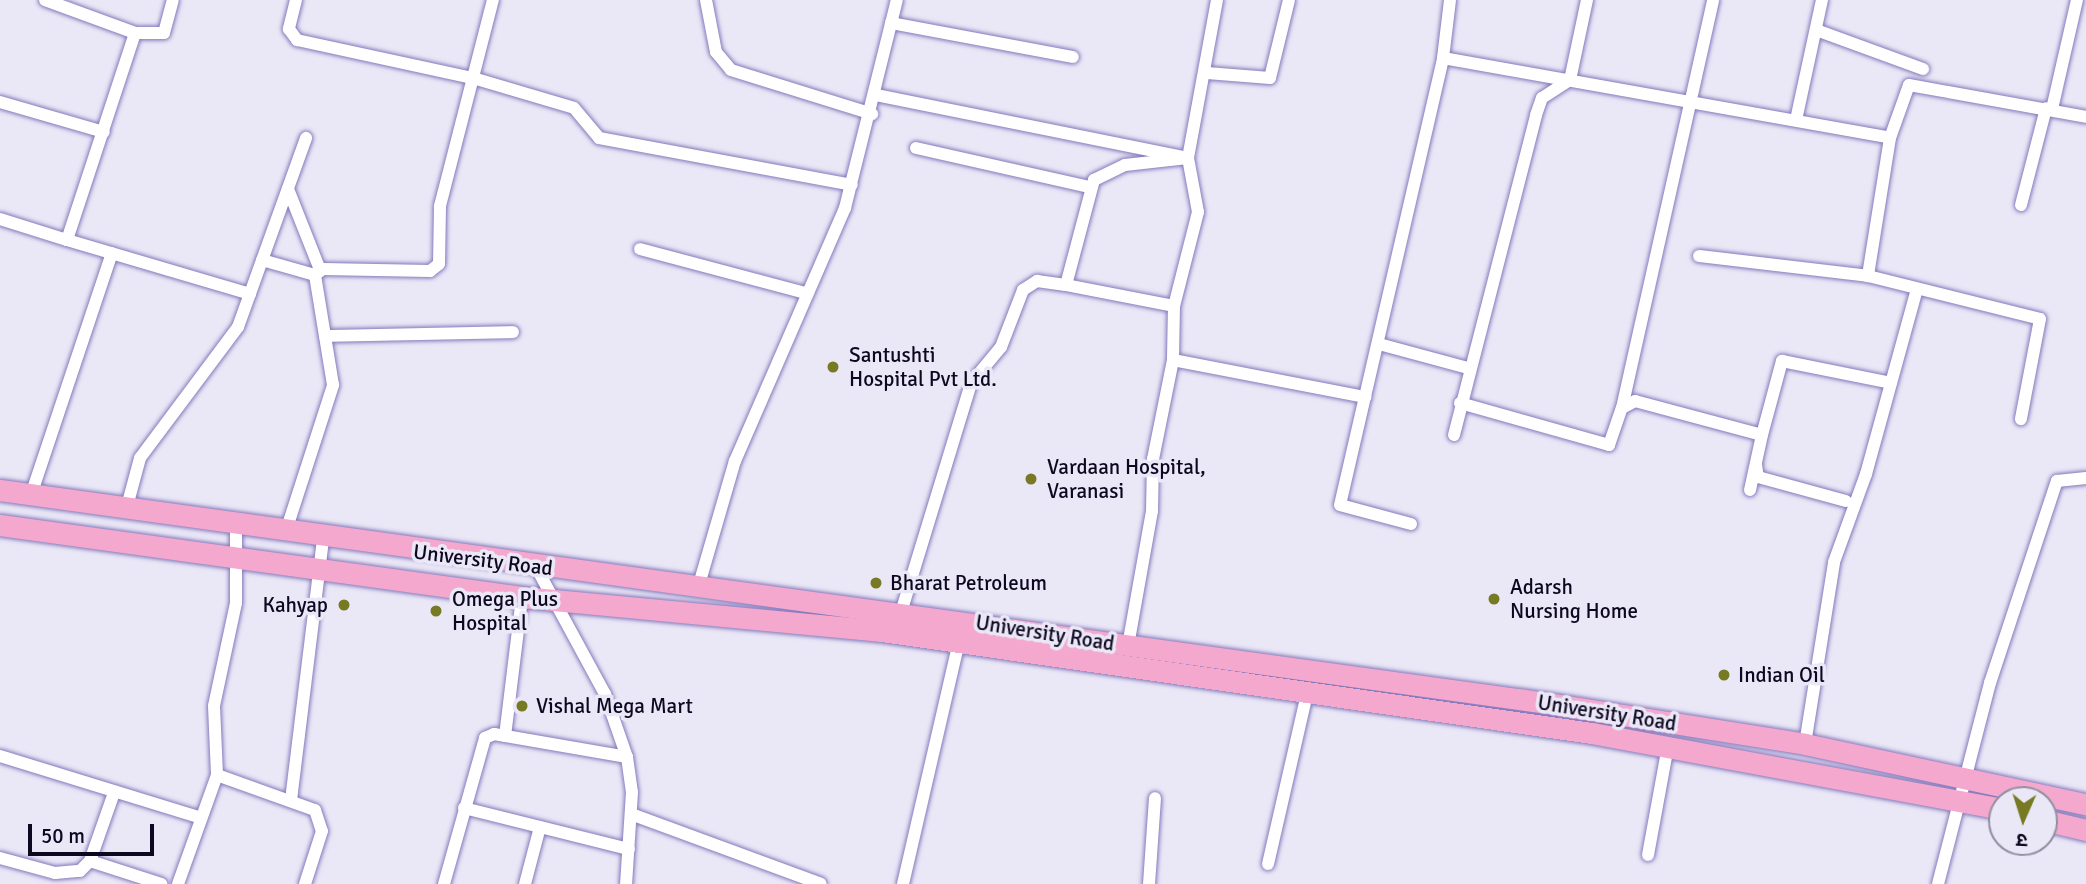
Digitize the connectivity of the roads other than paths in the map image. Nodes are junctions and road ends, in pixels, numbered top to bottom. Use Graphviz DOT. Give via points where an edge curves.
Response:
graph roads {
  1 [pos="45,0"];
  2 [pos="173,0"];
  3 [pos="296,0"];
  4 [pos="491,0"];
  5 [pos="706,0"];
  6 [pos="897,0"];
  7 [pos="1217,0"];
  8 [pos="1289,0"];
  9 [pos="1451,0"];
  10 [pos="1587,0"];
  11 [pos="1713,0"];
  12 [pos="1822,0"];
  13 [pos="2077,0"];
  14 [pos="891,23"];
  15 [pos="1816,30"];
  16 [pos="135,33"];
  17 [pos="1073,58"];
  18 [pos="1443,58"];
  19 [pos="1923,69"];
  20 [pos="1207,73"];
  21 [pos="473,78"];
  22 [pos="1570,80"];
  23 [pos="876,95"];
  24 [pos="1691,99"];
  25 [pos="0,102"];
  26 [pos="2049,109"];
  27 [pos="872,114"];
  28 [pos="2086,117"];
  29 [pos="1796,120"];
  30 [pos="104,132"];
  31 [pos="306,138"];
  32 [pos="1890,138"];
  33 [pos="916,148"];
  34 [pos="1188,158"];
  35 [pos="852,185"];
  36 [pos="1089,187"];
  37 [pos="288,189"];
  38 [pos="2021,205"];
  39 [pos="0,219"];
  40 [pos="67,240"];
  41 [pos="640,248"];
  42 [pos="112,253"];
  43 [pos="1699,256"];
  44 [pos="262,260"];
  45 [pos="317,273"];
  46 [pos="1868,276"];
  47 [pos="1066,285"];
  48 [pos="1917,289"];
  49 [pos="805,293"];
  50 [pos="250,294"];
  51 [pos="1174,306"];
  52 [pos="513,332"];
  53 [pos="325,336"];
  54 [pos="1379,344"];
  55 [pos="1173,360"];
  56 [pos="1468,368"];
  57 [pos="1891,383"];
  58 [pos="1365,397"];
  59 [pos="1460,402"];
  60 [pos="1622,408"];
  61 [pos="2021,419"];
  62 [pos="1454,435"];
  63 [pos="1762,435"];
  64 [pos="1756,465"];
  65 [pos="2086,478"];
  66 [pos="1750,490"];
  67 [pos="0,491"];
  68 [pos="32,495"];
  69 [pos="1846,501"];
  70 [pos="126,510"];
  71 [pos="1411,524"];
  72 [pos="0,525"];
  73 [pos="236,527"];
  74 [pos="285,534"];
  75 [pos="323,540"];
  76 [pos="236,558"];
  77 [pos="536,567"];
  78 [pos="319,571"];
  79 [pos="698,588"];
  80 [pos="522,597"];
  81 [pos="553,598"];
  82 [pos="901,610"];
  83 [pos="965,620"];
  84 [pos="895,633"];
  85 [pos="958,642"];
  86 [pos="1128,646"];
  87 [pos="1307,694"];
  88 [pos="505,736"];
  89 [pos="1805,744"];
  90 [pos="1668,747"];
  91 [pos="0,756"];
  92 [pos="627,757"];
  93 [pos="1968,774"];
  94 [pos="216,775"];
  95 [pos="114,793"];
  96 [pos="1155,798"];
  97 [pos="1961,799"];
  98 [pos="291,800"];
  99 [pos="2086,804"];
  100 [pos="1988,806"];
  101 [pos="464,808"];
  102 [pos="631,814"];
  103 [pos="201,818"];
  104 [pos="2058,823"];
  105 [pos="540,827"];
  106 [pos="2086,830"];
  107 [pos="629,849"];
  108 [pos="1648,855"];
  109 [pos="0,858"];
  110 [pos="90,861"];
  111 [pos="1268,864"];
  112 [pos="795,880"];
  113 [pos="161,884"];
  114 [pos="178,884"];
  115 [pos="305,884"];
  116 [pos="444,884"];
  117 [pos="525,884"];
  118 [pos="626,884"];
  119 [pos="821,884"];
  120 [pos="903,884"];
  121 [pos="1149,884"];
  122 [pos="1938,884"];
  1 -- 16 [label="street"];
  2 -- 16 [label="street" via="164,33"];
  3 -- 21 [label="street" via="289,29 297,40"];
  4 -- 21 [label="street"];
  5 -- 27 [label="street" via="716,52 731,70"];
  6 -- 14 [label="street"];
  7 -- 20 [label="street"];
  8 -- 20 [label="street" via="1270,78"];
  9 -- 18 [label="street"];
  10 -- 22 [label="street"];
  11 -- 24 [label="street"];
  12 -- 15 [label="street"];
  13 -- 26 [label="street"];
  14 -- 17 [label="street"];
  14 -- 23 [label="street"];
  15 -- 19 [label="street"];
  15 -- 29 [label="street"];
  16 -- 30 [label="street"];
  18 -- 22 [label="street"];
  18 -- 54 [label="street"];
  20 -- 34 [label="street"];
  21 -- 35 [label="street" via="574,108 598,138"];
  21 -- 45 [label="street" via="440,206 437,267"];
  22 -- 24 [label="street"];
  22 -- 56 [label="street" via="1542,98 1536,114"];
  23 -- 27 [label="street"];
  23 -- 34 [label="street"];
  24 -- 29 [label="street"];
  24 -- 60 [label="street"];
  25 -- 30 [label="street"];
  26 -- 28 [label="street"];
  26 -- 32 [label="street" via="1909,85"];
  26 -- 38 [label="street"];
  27 -- 35 [label="street"];
  29 -- 32 [label="street"];
  30 -- 40 [label="street"];
  31 -- 37 [label="street"];
  32 -- 46 [label="street"];
  33 -- 36 [label="street"];
  34 -- 36 [label="street" via="1125,165"];
  34 -- 51 [label="street" via="1198,212"];
  35 -- 49 [label="street"];
  36 -- 47 [label="street"];
  37 -- 44 [label="street"];
  37 -- 45 [label="street"];
  39 -- 40 [label="street"];
  40 -- 42 [label="street"];
  41 -- 49 [label="street"];
  42 -- 50 [label="street"];
  42 -- 68 [label="street"];
  43 -- 46 [label="street"];
  44 -- 45 [label="street"];
  44 -- 50 [label="street"];
  45 -- 53 [label="street"];
  46 -- 48 [label="street"];
  47 -- 51 [label="street"];
  47 -- 82 [label="street" via="1028,283 1001,347 975,374"];
  48 -- 57 [label="street"];
  48 -- 61 [label="street" via="2040,319"];
  49 -- 79 [label="street" via="734,461"];
  50 -- 70 [label="street" via="238,327 140,458"];
  51 -- 55 [label="street"];
  52 -- 53 [label="street"];
  53 -- 74 [label="street" via="333,385"];
  54 -- 56 [label="street"];
  54 -- 58 [label="street"];
  55 -- 58 [label="street"];
  55 -- 86 [label="street" via="1153,459 1152,511"];
  56 -- 59 [label="street"];
  57 -- 63 [label="street" via="1782,361"];
  57 -- 89 [label="street" via="1835,562"];
  58 -- 71 [label="street" via="1340,505"];
  59 -- 60 [label="street" via="1601,445 1614,439"];
  59 -- 62 [label="street"];
  60 -- 63 [label="street" via="1635,401"];
  63 -- 64 [label="street"];
  64 -- 66 [label="street"];
  64 -- 69 [label="street" via="1758,477"];
  65 -- 93 [label="street" via="2057,481 1990,683"];
  67 -- 68 [label="main road, University Road"];
  68 -- 70 [label="main road, University Road"];
  70 -- 73 [label="main road, University Road"];
  72 -- 76 [label="main road"];
  73 -- 74 [label="main road, University Road"];
  73 -- 76 [label="street"];
  74 -- 75 [label="main road, University Road"];
  75 -- 77 [label="main road, University Road"];
  75 -- 78 [label="street"];
  76 -- 78 [label="main road"];
  76 -- 94 [label="street" via="236,603 214,706"];
  77 -- 79 [label="main road, University Road"];
  77 -- 81 [label="street"];
  78 -- 80 [label="main road"];
  78 -- 98 [label="street"];
  79 -- 82 [label="main road, University Road"];
  80 -- 81 [label="main road"];
  80 -- 88 [label="street"];
  81 -- 84 [label="main road"];
  81 -- 92 [label="street" via="605,694"];
  82 -- 83 [label="main road, University Road"];
  82 -- 84 [label="street"];
  83 -- 85 [label="street"];
  83 -- 86 [label="main road, University Road"];
  84 -- 85 [label="main road"];
  85 -- 87 [label="main road"];
  85 -- 120 [label="street"];
  86 -- 89 [label="main road, University Road"];
  87 -- 90 [label="main road"];
  87 -- 111 [label="street"];
  88 -- 92 [label="street"];
  88 -- 101 [label="street" via="494,734 478,745"];
  89 -- 93 [label="main road, University Road"];
  90 -- 97 [label="main road"];
  90 -- 108 [label="street"];
  91 -- 95 [label="street"];
  92 -- 102 [label="street"];
  93 -- 97 [label="street"];
  93 -- 99 [label="main road, University Road"];
  94 -- 98 [label="street"];
  94 -- 103 [label="street"];
  95 -- 103 [label="street"];
  95 -- 110 [label="street"];
  96 -- 121 [label="street"];
  97 -- 100 [label="main road"];
  97 -- 122 [label="street"];
  98 -- 115 [label="street" via="322,820"];
  101 -- 105 [label="street"];
  101 -- 116 [label="street"];
  102 -- 107 [label="street"];
  102 -- 112 [label="street"];
  103 -- 114 [label="street"];
  104 -- 106 [label="main road"];
  105 -- 107 [label="street"];
  105 -- 117 [label="street"];
  107 -- 118 [label="street"];
  109 -- 110 [label="street" via="67,874"];
  110 -- 113 [label="street"];
  112 -- 119 [label="street"];
}
